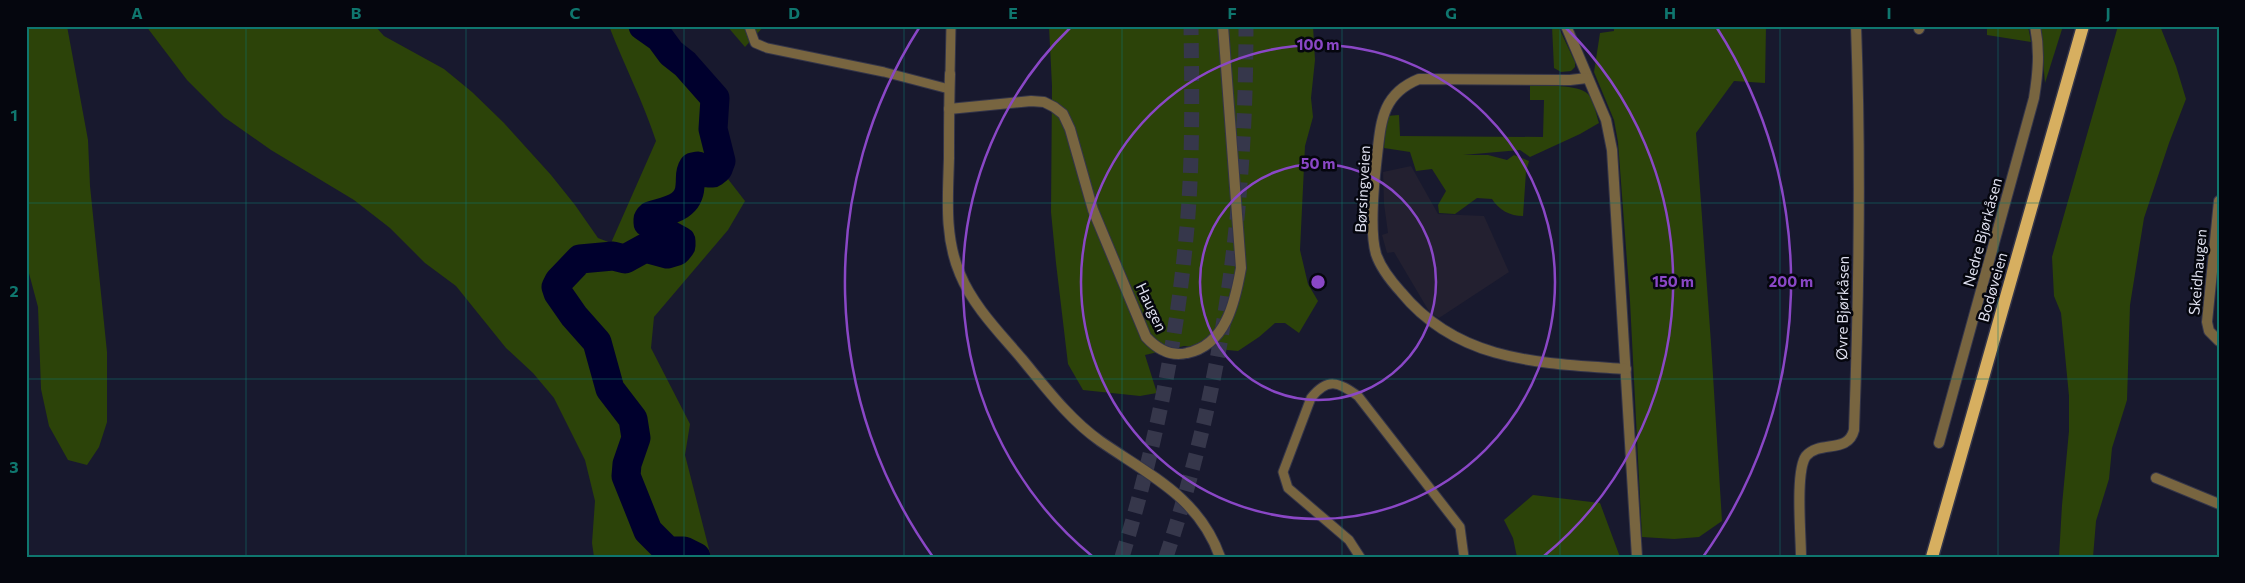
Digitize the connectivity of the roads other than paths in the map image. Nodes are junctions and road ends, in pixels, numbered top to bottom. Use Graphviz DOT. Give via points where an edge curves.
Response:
graph roads {
  1 [pos="749,26"];
  2 [pos="951,26"];
  3 [pos="1223,26"];
  4 [pos="1566,26"];
  5 [pos="1856,26"];
  6 [pos="2035,26"];
  7 [pos="2083,26"];
  8 [pos="950,74"];
  9 [pos="1588,78"];
  10 [pos="949,89"];
  11 [pos="949,108"];
  12 [pos="2219,201"];
  13 [pos="2219,341"];
  14 [pos="1626,369"];
  15 [pos="1939,443"];
  16 [pos="2156,478"];
  17 [pos="2219,504"];
  18 [pos="1220,557"];
  19 [pos="1360,557"];
  20 [pos="1464,557"];
  21 [pos="1637,557"];
  22 [pos="1801,557"];
  23 [pos="1932,557"];
  1 -- 10 [label="lane" via="756,43 767,48"];
  2 -- 8 [label="lane"];
  3 -- 11 [label="street, Haugen" via="1241,268 1229,315 1210,344 1198,350 1184,354 1169,353 1156,348 1146,338 1093,210 1063,114 1044,102 1031,101"];
  4 -- 9 [label="street"];
  5 -- 22 [label="street, Øvre Bjørkåsen" via="1858,325 1854,430 1848,442 1812,451 1803,462"];
  6 -- 15 [label="street, Nedre Bjørkåsen" via="2039,50 2034,98"];
  7 -- 23 [label="main road, Bodøveien"];
  8 -- 10 [label="street"];
  9 -- 14 [label="street" via="1606,120 1612,150"];
  9 -- 14 [label="street, Børsingveien" via="1419,79 1400,89 1384,113 1380,129 1375,172 1374,245 1384,270 1405,297 1428,320 1462,342 1516,358"];
  10 -- 11 [label="street"];
  11 -- 18 [label="street" via="950,236 956,264 968,291 1071,416 1165,484 1193,509 1210,532"];
  12 -- 13 [label="street, Skeidhaugen" via="2207,322 2209,331"];
  14 -- 21 [label="street"];
  16 -- 17 [label="street"];
  19 -- 20 [label="lane" via="1349,540 1288,488 1283,472 1311,398 1328,383 1343,385 1358,396 1460,527"];
}
